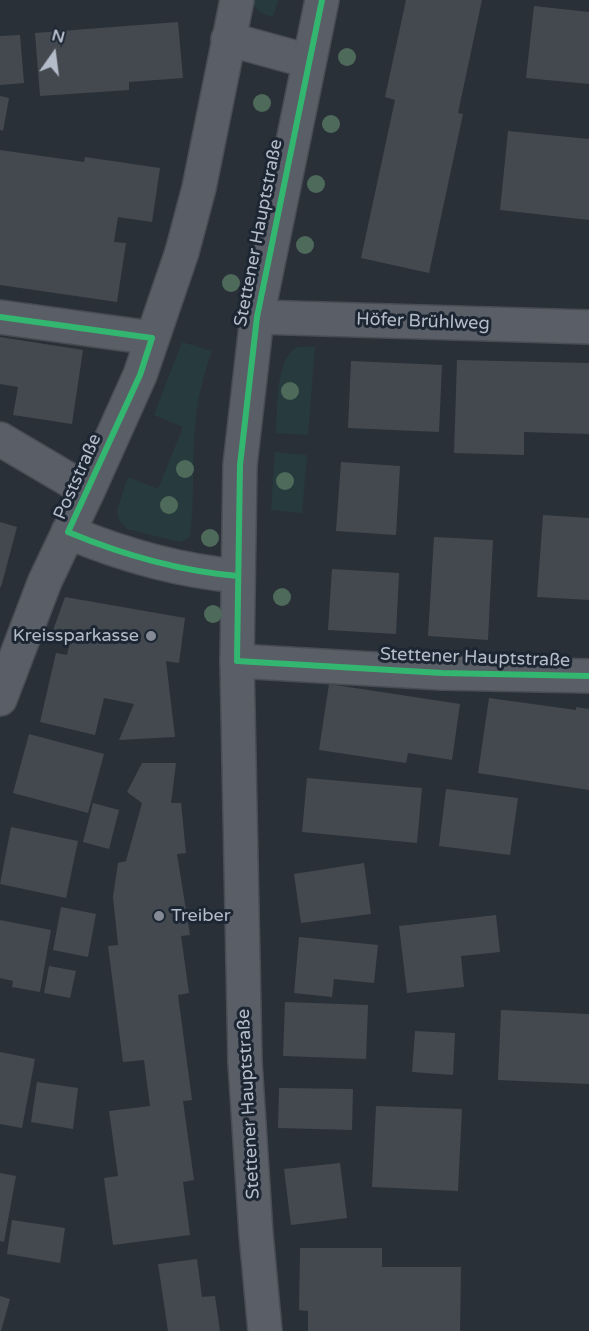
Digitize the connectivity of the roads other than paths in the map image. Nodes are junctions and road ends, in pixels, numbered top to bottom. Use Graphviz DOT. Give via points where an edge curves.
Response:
graph roads {
  1 [pos="237,0"];
  2 [pos="322,0"];
  3 [pos="228,39"];
  4 [pos="308,61"];
  5 [pos="0,317"];
  6 [pos="257,317"];
  7 [pos="589,327"];
  8 [pos="152,338"];
  9 [pos="0,439"];
  10 [pos="88,491"];
  11 [pos="68,532"];
  12 [pos="238,576"];
  13 [pos="237,661"];
  14 [pos="589,676"];
  15 [pos="0,699"];
  16 [pos="266,1331"];
  1 -- 3 [label="street"];
  2 -- 4 [label="street, Stettener Hauptstraße"];
  3 -- 4 [label="street"];
  3 -- 8 [label="street, Poststraße" via="194,209"];
  4 -- 6 [label="street, Stettener Hauptstraße"];
  5 -- 8 [label="street"];
  6 -- 7 [label="street, Höfer Brühlweg"];
  6 -- 12 [label="street, Stettener Hauptstraße" via="240,465"];
  8 -- 10 [label="street, Poststraße" via="140,375"];
  9 -- 10 [label="street"];
  10 -- 11 [label="street, Poststraße"];
  11 -- 12 [label="street, Poststraße" via="113,551 209,574"];
  11 -- 15 [label="street, Poststraße"];
  12 -- 13 [label="street, Stettener Hauptstraße"];
  13 -- 14 [label="street, Stettener Hauptstraße" via="442,674"];
  13 -- 16 [label="street, Stettener Hauptstraße" via="245,1062"];
}
